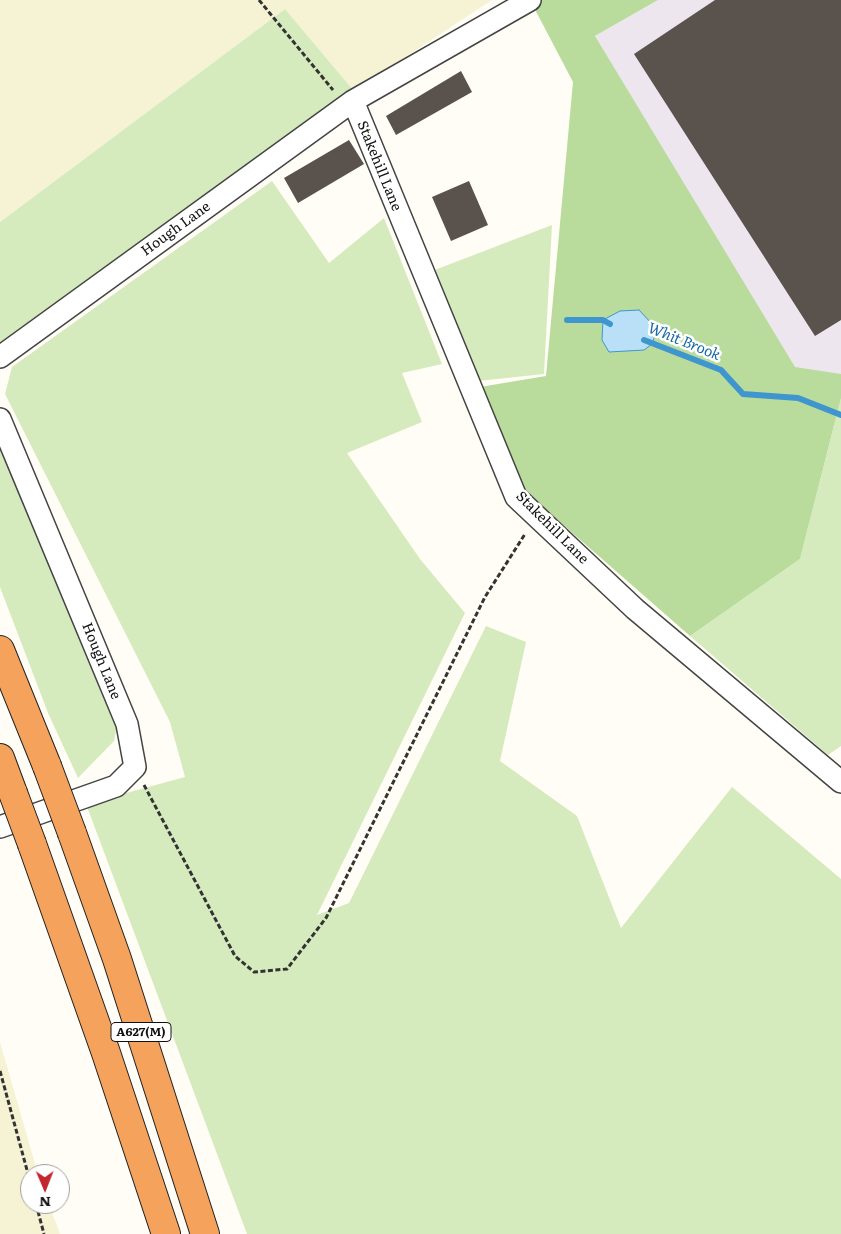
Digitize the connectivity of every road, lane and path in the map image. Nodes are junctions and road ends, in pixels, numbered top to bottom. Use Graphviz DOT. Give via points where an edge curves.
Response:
graph roads {
  1 [pos="259,0"];
  2 [pos="530,0"];
  3 [pos="349,104"];
  4 [pos="0,357"];
  5 [pos="0,419"];
  6 [pos="536,516"];
  7 [pos="0,650"];
  8 [pos="0,758"];
  9 [pos="135,767"];
  10 [pos="841,782"];
  11 [pos="0,827"];
  12 [pos="117,959"];
  13 [pos="106,1053"];
  14 [pos="0,1071"];
  15 [pos="25,1164"];
  16 [pos="39,1214"];
  17 [pos="44,1234"];
  18 [pos="153,1234"];
  19 [pos="166,1234"];
  20 [pos="205,1234"];
  21 [pos="222,1234"];
  1 -- 3 [label="path"];
  2 -- 3 [label="street, Hough Lane"];
  3 -- 4 [label="street, Hough Lane"];
  3 -- 6 [label="street, Stakehill Lane" via="516,497"];
  5 -- 9 [label="street, Hough Lane" via="127,724"];
  6 -- 9 [label="path" via="485,597 326,918 287,969 254,972 235,956"];
  6 -- 10 [label="street, Stakehill Lane" via="635,610"];
  7 -- 12 [label="highway, A627(M), bridge" via="47,766"];
  8 -- 13 [label="highway, A627(M), bridge"];
  9 -- 11 [label="street" via="116,786"];
  12 -- 20 [label="highway, A627(M)"];
  12 -- 21 [label="highway, A627(M)"];
  13 -- 18 [label="highway, A627(M)"];
  13 -- 19 [label="highway, A627(M)"];
  14 -- 15 [label="path"];
  16 -- 17 [label="path"];
}
